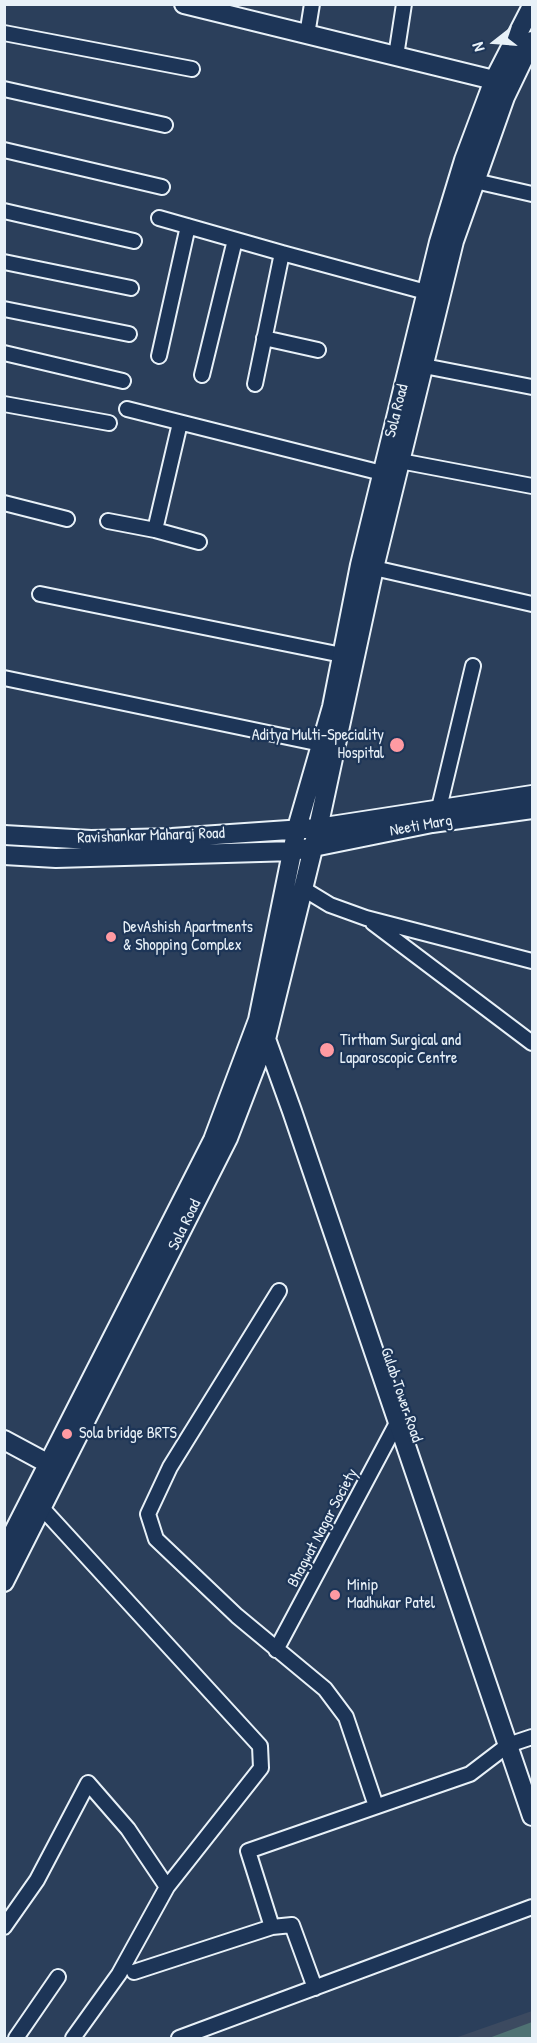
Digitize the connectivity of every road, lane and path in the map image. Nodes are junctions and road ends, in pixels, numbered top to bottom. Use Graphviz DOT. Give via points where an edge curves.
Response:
graph roads {
  1 [pos="184,4"];
  2 [pos="312,4"];
  3 [pos="404,4"];
  4 [pos="532,6"];
  5 [pos="222,9"];
  6 [pos="4,33"];
  7 [pos="307,34"];
  8 [pos="531,47"];
  9 [pos="396,56"];
  10 [pos="192,69"];
  11 [pos="502,82"];
  12 [pos="4,89"];
  13 [pos="165,125"];
  14 [pos="4,150"];
  15 [pos="475,181"];
  16 [pos="162,187"];
  17 [pos="532,194"];
  18 [pos="4,212"];
  19 [pos="159,218"];
  20 [pos="188,226"];
  21 [pos="134,240"];
  22 [pos="235,240"];
  23 [pos="282,253"];
  24 [pos="4,262"];
  25 [pos="131,288"];
  26 [pos="426,292"];
  27 [pos="4,309"];
  28 [pos="129,334"];
  29 [pos="264,338"];
  30 [pos="318,350"];
  31 [pos="4,353"];
  32 [pos="159,356"];
  33 [pos="424,366"];
  34 [pos="202,375"];
  35 [pos="123,381"];
  36 [pos="255,384"];
  37 [pos="532,387"];
  38 [pos="4,404"];
  39 [pos="127,410"];
  40 [pos="109,423"];
  41 [pos="180,423"];
  42 [pos="400,461"];
  43 [pos="382,473"];
  44 [pos="532,486"];
  45 [pos="4,503"];
  46 [pos="67,519"];
  47 [pos="108,521"];
  48 [pos="155,530"];
  49 [pos="199,542"];
  50 [pos="374,568"];
  51 [pos="40,594"];
  52 [pos="532,604"];
  53 [pos="342,656"];
  54 [pos="473,666"];
  55 [pos="4,678"];
  56 [pos="321,744"];
  57 [pos="532,795"];
  58 [pos="439,808"];
  59 [pos="532,809"];
  60 [pos="297,828"];
  61 [pos="318,828"];
  62 [pos="4,835"];
  63 [pos="302,850"];
  64 [pos="4,855"];
  65 [pos="302,888"];
  66 [pos="366,918"];
  67 [pos="532,962"];
  68 [pos="261,1029"];
  69 [pos="532,1043"];
  70 [pos="279,1291"];
  71 [pos="398,1421"];
  72 [pos="4,1440"];
  73 [pos="55,1467"];
  74 [pos="43,1509"];
  75 [pos="5,1547"];
  76 [pos="4,1582"];
  77 [pos="276,1650"];
  78 [pos="520,1741"];
  79 [pos="532,1780"];
  80 [pos="376,1806"];
  81 [pos="532,1816"];
  82 [pos="167,1887"];
  83 [pos="532,1906"];
  84 [pos="4,1927"];
  85 [pos="272,1927"];
  86 [pos="134,1971"];
  87 [pos="58,1977"];
  88 [pos="315,1989"];
  89 [pos="16,2038"];
  90 [pos="73,2038"];
  91 [pos="179,2038"];
  1 -- 5 [label="main road"];
  2 -- 7 [label="street"];
  3 -- 9 [label="street"];
  4 -- 11 [label="main road, Sola Road"];
  5 -- 7 [label="main road"];
  6 -- 10 [label="street"];
  7 -- 9 [label="main road"];
  8 -- 11 [label="main road, Sola Road"];
  9 -- 11 [label="main road"];
  11 -- 15 [label="main road, Sola Road"];
  11 -- 26 [label="main road, Sola Road" via="464,160"];
  12 -- 13 [label="street"];
  14 -- 16 [label="street"];
  15 -- 17 [label="street"];
  15 -- 33 [label="main road, Sola Road" via="454,241"];
  18 -- 21 [label="street"];
  19 -- 20 [label="street"];
  20 -- 22 [label="street"];
  20 -- 32 [label="street"];
  22 -- 23 [label="street"];
  22 -- 34 [label="street"];
  23 -- 26 [label="street"];
  23 -- 29 [label="street"];
  24 -- 25 [label="street"];
  26 -- 43 [label="main road, Sola Road"];
  27 -- 28 [label="street"];
  29 -- 30 [label="street"];
  29 -- 36 [label="street"];
  31 -- 35 [label="street"];
  33 -- 37 [label="street"];
  33 -- 42 [label="main road, Sola Road"];
  38 -- 40 [label="street"];
  39 -- 41 [label="street"];
  41 -- 43 [label="street"];
  41 -- 48 [label="street"];
  42 -- 44 [label="street"];
  42 -- 50 [label="main road, Sola Road"];
  43 -- 53 [label="main road, Sola Road"];
  45 -- 46 [label="street"];
  47 -- 48 [label="street"];
  48 -- 49 [label="street"];
  50 -- 52 [label="street"];
  50 -- 61 [label="main road, Sola Road"];
  51 -- 53 [label="street"];
  53 -- 56 [label="main road, Sola Road"];
  54 -- 58 [label="street"];
  55 -- 56 [label="street"];
  56 -- 60 [label="main road, Sola Road"];
  57 -- 58 [label="main road, Ravishankar Maharaj Road"];
  58 -- 61 [label="main road, Ravishankar Maharaj Road"];
  59 -- 63 [label="main road, Neeti Marg"];
  60 -- 61 [label="main road, Ravishankar Maharaj Road"];
  60 -- 62 [label="main road, Ravishankar Maharaj Road" via="137,839"];
  60 -- 63 [label="main road, Sola Road"];
  61 -- 63 [label="main road, Sola Road"];
  63 -- 64 [label="main road, Ravishankar Maharaj Road" via="56,858"];
  63 -- 65 [label="main road, Sola Road"];
  63 -- 68 [label="main road, Sola Road"];
  65 -- 66 [label="street"];
  65 -- 68 [label="main road, Sola Road"];
  66 -- 67 [label="street"];
  66 -- 69 [label="street"];
  68 -- 71 [label="main road"];
  68 -- 73 [label="main road, Sola Road" via="213,1140"];
  68 -- 78 [label="main road, Gulab Tower Road" via="310,1126"];
  70 -- 77 [label="street" via="170,1467 148,1514 156,1539"];
  71 -- 77 [label="street, Bhagwat Nagar Society"];
  71 -- 78 [label="main road"];
  72 -- 73 [label="main road"];
  73 -- 74 [label="main road, Sola Road"];
  73 -- 75 [label="main road, Sola Road"];
  74 -- 76 [label="main road, Sola Road"];
  74 -- 82 [label="street" via="260,1746 261,1768"];
  77 -- 80 [label="street" via="325,1689 346,1717"];
  78 -- 79 [label="main road, Gulab Tower Road"];
  78 -- 80 [label="street" via="470,1774"];
  78 -- 81 [label="main road"];
  80 -- 85 [label="street" via="248,1851"];
  82 -- 84 [label="street" via="128,1829 88,1783 37,1881"];
  82 -- 90 [label="street" via="119,1974"];
  83 -- 88 [label="street"];
  85 -- 86 [label="street"];
  85 -- 88 [label="street" via="292,1925"];
  87 -- 89 [label="street"];
  88 -- 91 [label="street"];
}
